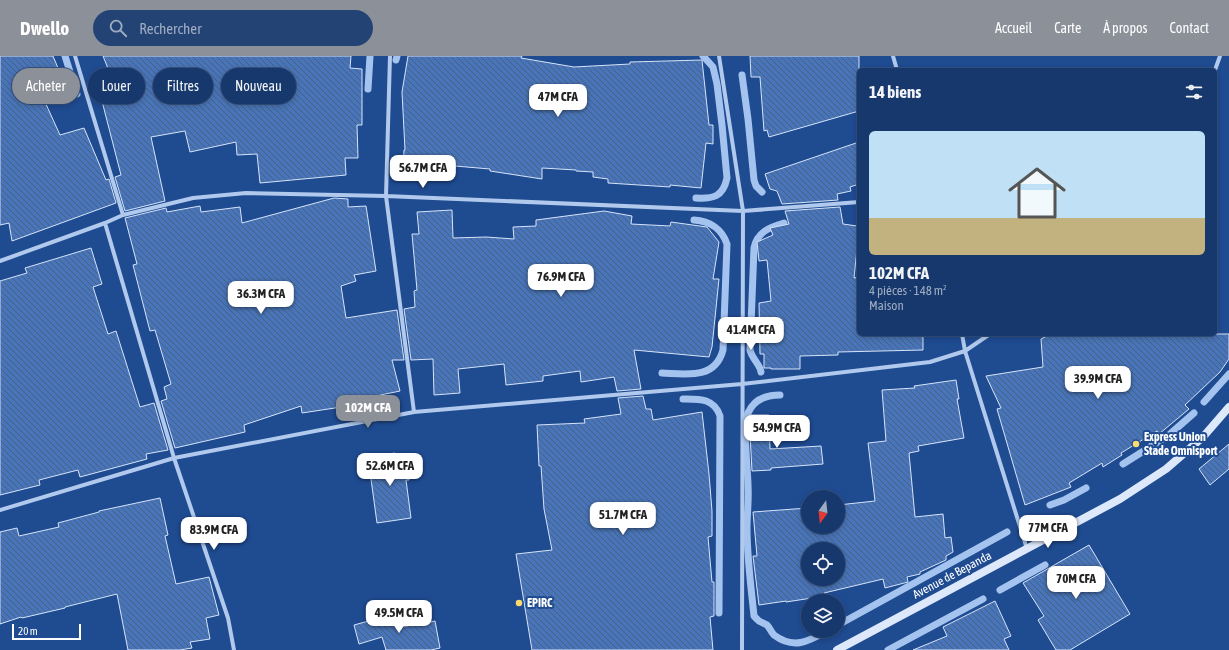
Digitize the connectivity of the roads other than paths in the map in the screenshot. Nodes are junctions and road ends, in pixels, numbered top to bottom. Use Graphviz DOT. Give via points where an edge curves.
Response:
graph roads {
  1 [pos="74,56"];
  2 [pos="390,56"];
  3 [pos="719,56"];
  4 [pos="893,56"];
  5 [pos="1220,56"];
  6 [pos="896,68"];
  7 [pos="1216,68"];
  8 [pos="386,196"];
  9 [pos="857,202"];
  10 [pos="743,211"];
  11 [pos="123,215"];
  12 [pos="105,223"];
  13 [pos="0,262"];
  14 [pos="962,336"];
  15 [pos="987,336"];
  16 [pos="965,351"];
  17 [pos="742,384"];
  18 [pos="1229,407"];
  19 [pos="414,412"];
  20 [pos="174,458"];
  21 [pos="0,510"];
  22 [pos="1027,549"];
  23 [pos="234,650"];
  24 [pos="742,650"];
  25 [pos="837,650"];
  1 -- 11 [label="street"];
  2 -- 8 [label="street"];
  3 -- 10 [label="street"];
  4 -- 6 [label="street"];
  5 -- 7 [label="street"];
  8 -- 10 [label="street"];
  8 -- 11 [label="street" via="246,193 193,198"];
  8 -- 19 [label="street"];
  9 -- 10 [label="street"];
  10 -- 17 [label="street"];
  11 -- 12 [label="street"];
  12 -- 13 [label="street"];
  12 -- 20 [label="street"];
  14 -- 16 [label="street"];
  15 -- 16 [label="street"];
  16 -- 17 [label="street" via="930,362"];
  16 -- 22 [label="street"];
  17 -- 19 [label="street"];
  17 -- 24 [label="street"];
  18 -- 22 [label="main road, Avenue de Bepanda" via="1203,437 1166,469 1120,499"];
  19 -- 20 [label="street"];
  20 -- 21 [label="street"];
  20 -- 23 [label="street" via="228,618"];
  22 -- 25 [label="main road, Avenue de Bepanda"];
}
